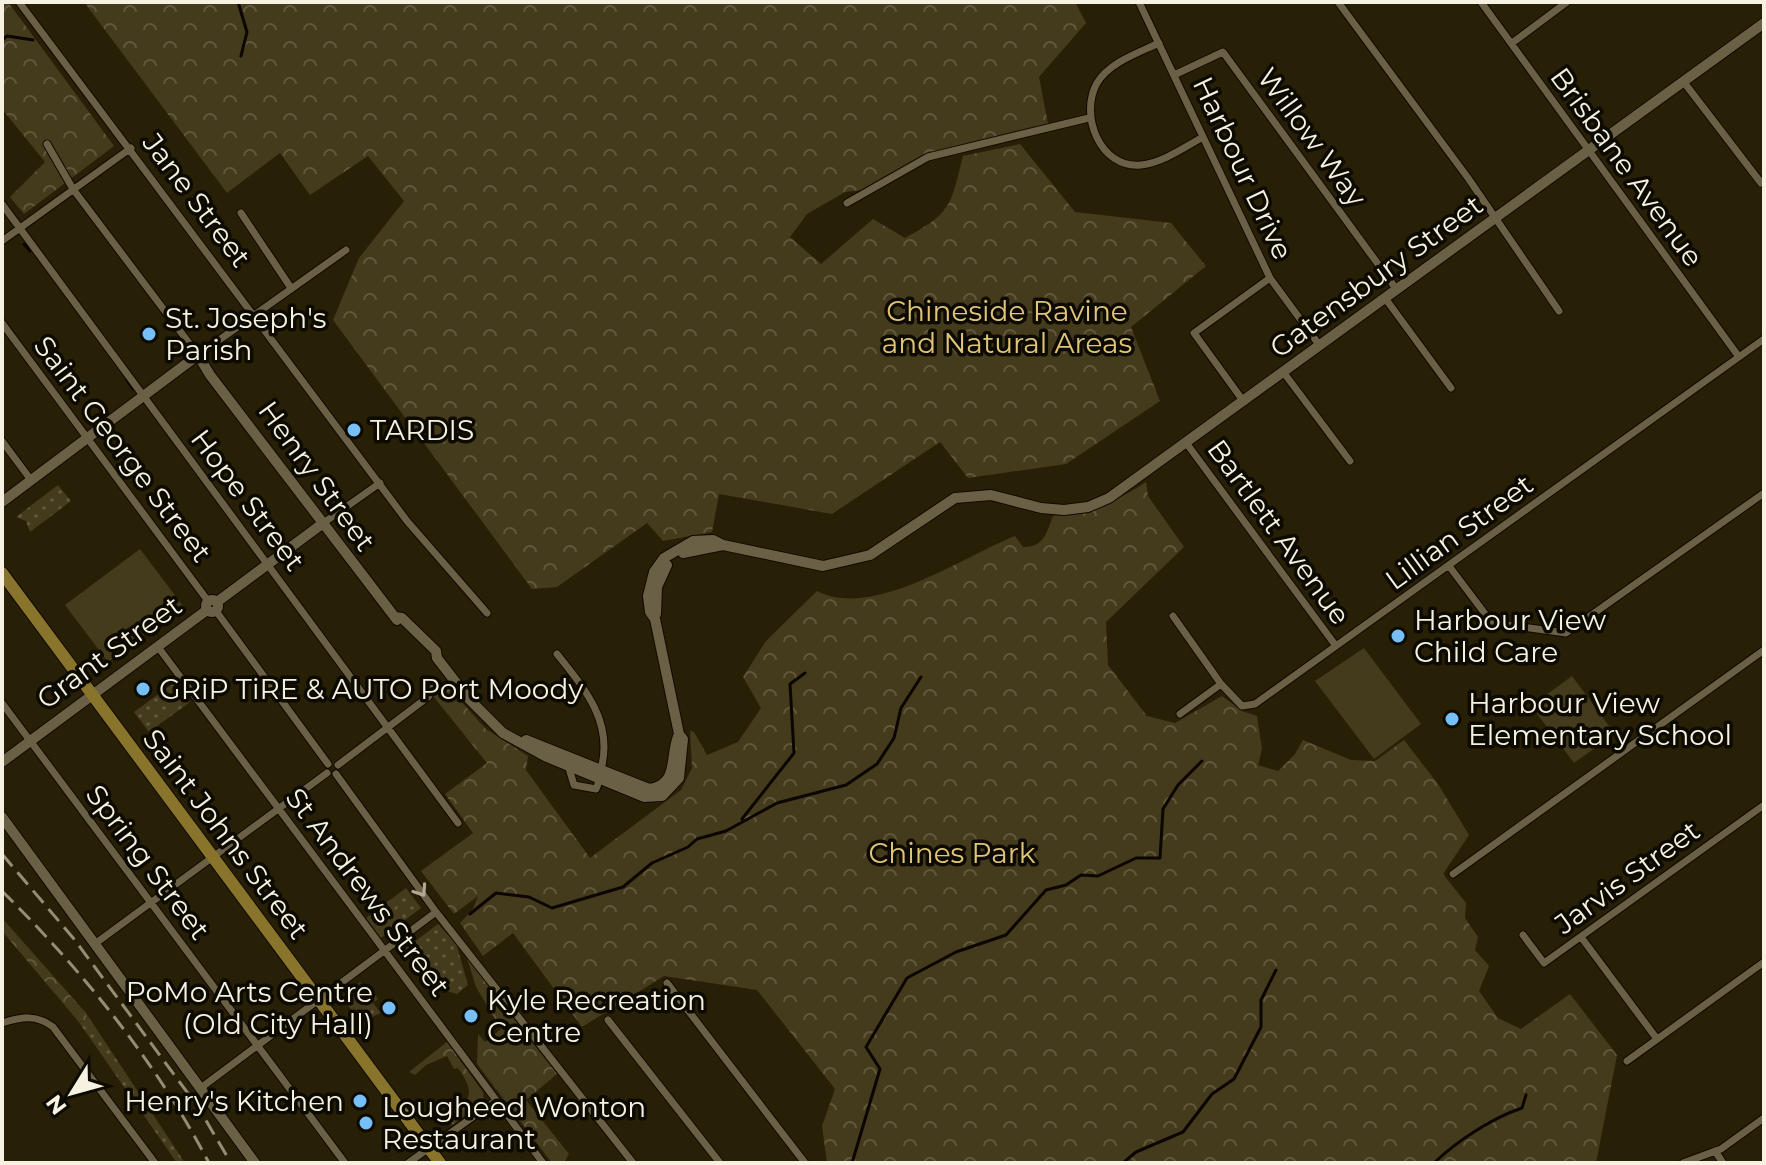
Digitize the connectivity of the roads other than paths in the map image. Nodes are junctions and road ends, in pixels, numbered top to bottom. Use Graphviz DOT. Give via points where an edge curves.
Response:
graph roads {
  1 [pos="19,2"];
  2 [pos="1139,2"];
  3 [pos="1338,2"];
  4 [pos="1481,2"];
  5 [pos="1567,2"];
  6 [pos="1764,23"];
  7 [pos="1159,43"];
  8 [pos="1512,43"];
  9 [pos="1174,75"];
  10 [pos="1683,81"];
  11 [pos="1089,118"];
  12 [pos="1203,137"];
  13 [pos="47,144"];
  14 [pos="131,148"];
  15 [pos="1587,150"];
  16 [pos="1762,182"];
  17 [pos="73,189"];
  18 [pos="847,203"];
  19 [pos="2,204"];
  20 [pos="241,213"];
  21 [pos="1494,219"];
  22 [pos="19,228"];
  23 [pos="2,241"];
  24 [pos="346,250"];
  25 [pos="1270,278"];
  26 [pos="291,288"];
  27 [pos="1397,290"];
  28 [pos="1385,298"];
  29 [pos="1559,311"];
  30 [pos="254,314"];
  31 [pos="2,323"];
  32 [pos="1764,339"];
  33 [pos="1320,346"];
  34 [pos="198,355"];
  35 [pos="1739,357"];
  36 [pos="1284,373"];
  37 [pos="1451,388"];
  38 [pos="143,397"];
  39 [pos="1244,402"];
  40 [pos="87,438"];
  41 [pos="2,441"];
  42 [pos="1187,444"];
  43 [pos="1350,461"];
  44 [pos="31,480"];
  45 [pos="380,483"];
  46 [pos="1764,493"];
  47 [pos="2,502"];
  48 [pos="322,524"];
  49 [pos="268,564"];
  50 [pos="1449,566"];
  51 [pos="2,573"];
  52 [pos="212,606"];
  53 [pos="487,613"];
  54 [pos="1173,616"];
  55 [pos="1336,646"];
  56 [pos="158,647"];
  57 [pos="1764,650"];
  58 [pos="557,654"];
  59 [pos="1221,684"];
  60 [pos="433,688"];
  61 [pos="91,694"];
  62 [pos="2,703"];
  63 [pos="1180,714"];
  64 [pos="388,726"];
  65 [pos="499,726"];
  66 [pos="30,741"];
  67 [pos="2,762"];
  68 [pos="328,764"];
  69 [pos="338,765"];
  70 [pos="327,773"];
  71 [pos="336,774"];
  72 [pos="600,774"];
  73 [pos="1764,805"];
  74 [pos="277,809"];
  75 [pos="2,817"];
  76 [pos="458,823"];
  77 [pos="211,856"];
  78 [pos="1453,874"];
  79 [pos="150,902"];
  80 [pos="436,912"];
  81 [pos="1523,935"];
  82 [pos="1581,937"];
  83 [pos="96,943"];
  84 [pos="385,952"];
  85 [pos="1764,962"];
  86 [pos="667,983"];
  87 [pos="319,999"];
  88 [pos="608,1020"];
  89 [pos="2,1023"];
  90 [pos="1657,1039"];
  91 [pos="256,1045"];
  92 [pos="1627,1061"];
  93 [pos="202,1087"];
  94 [pos="494,1102"];
  95 [pos="1764,1118"];
  96 [pos="430,1149"];
  97 [pos="1715,1151"];
  98 [pos="155,1163"];
  99 [pos="255,1163"];
  100 [pos="345,1163"];
  101 [pos="408,1163"];
  102 [pos="440,1163"];
  103 [pos="543,1163"];
  104 [pos="633,1163"];
  105 [pos="720,1163"];
  106 [pos="805,1163"];
  107 [pos="1683,1163"];
  108 [pos="1723,1163"];
  1 -- 14 [label="street, Jane Street"];
  2 -- 7 [label="street, Harbour Drive"];
  3 -- 21 [label="street"];
  4 -- 8 [label="street, Brisbane Avenue"];
  5 -- 8 [label="street"];
  6 -- 10 [label="street, Gatensbury Street"];
  7 -- 9 [label="street, Harbour Drive"];
  7 -- 11 [label="street" via="1104,75 1095,88"];
  8 -- 15 [label="street, Brisbane Avenue"];
  9 -- 12 [label="street, Harbour Drive"];
  9 -- 27 [label="street, Willow Way" via="1223,52"];
  10 -- 15 [label="street, Gatensbury Street"];
  10 -- 16 [label="street"];
  11 -- 12 [label="street" via="1106,150 1130,165 1153,162"];
  11 -- 18 [label="street" via="928,157"];
  12 -- 25 [label="street, Harbour Drive"];
  13 -- 17 [label="street, Henry Street"];
  14 -- 17 [label="street"];
  14 -- 30 [label="street, Jane Street"];
  15 -- 21 [label="street, Gatensbury Street"];
  15 -- 35 [label="street, Brisbane Avenue"];
  17 -- 22 [label="street"];
  17 -- 34 [label="street, Henry Street"];
  19 -- 22 [label="street, Hope Street"];
  20 -- 26 [label="street"];
  21 -- 27 [label="street, Gatensbury Street"];
  21 -- 29 [label="street"];
  22 -- 23 [label="street"];
  22 -- 38 [label="street, Hope Street"];
  24 -- 26 [label="street"];
  25 -- 33 [label="street, Harbour Drive"];
  25 -- 39 [label="street" via="1194,333"];
  26 -- 30 [label="street"];
  27 -- 28 [label="street, Gatensbury Street"];
  28 -- 33 [label="street, Gatensbury Street"];
  28 -- 37 [label="street"];
  30 -- 34 [label="street"];
  30 -- 45 [label="street, Jane Street"];
  31 -- 40 [label="street, Saint George Street"];
  32 -- 35 [label="street, Lillian Street"];
  33 -- 36 [label="street, Gatensbury Street"];
  34 -- 38 [label="street"];
  34 -- 48 [label="street, Henry Street"];
  35 -- 50 [label="street, Lillian Street"];
  36 -- 39 [label="street, Gatensbury Street"];
  36 -- 43 [label="street"];
  38 -- 40 [label="street"];
  38 -- 49 [label="street, Hope Street"];
  39 -- 42 [label="street, Gatensbury Street"];
  40 -- 44 [label="street"];
  40 -- 52 [label="street, Saint George Street"];
  41 -- 44 [label="street"];
  42 -- 55 [label="street, Bartlett Avenue"];
  42 -- 72 [label="street, Gatensbury Street" via="1115,495 1088,507 1052,509 991,495 945,501 870,555 826,564 713,540 693,541 664,558 648,596 679,734 672,772 658,787"];
  44 -- 47 [label="street"];
  45 -- 48 [label="street, Grant Street"];
  45 -- 53 [label="street, Jane Street"];
  46 -- 50 [label="street" via="1566,633 1492,623"];
  48 -- 49 [label="street, Grant Street"];
  48 -- 65 [label="street, Henry Street" via="381,604 416,630 468,698"];
  49 -- 52 [label="street, Grant Street"];
  49 -- 64 [label="street, Hope Street"];
  50 -- 55 [label="street, Lillian Street"];
  51 -- 61 [label="main road, Saint Johns Street"];
  52 -- 56 [label="street, Grant Street"];
  52 -- 68 [label="street, Saint George Street"];
  54 -- 59 [label="street"];
  55 -- 59 [label="street, Lillian Street" via="1255,704 1242,706"];
  56 -- 61 [label="street, Grant Street"];
  56 -- 74 [label="street, St Andrews Street"];
  57 -- 78 [label="street"];
  58 -- 72 [label="street" via="599,714 606,743"];
  59 -- 63 [label="street"];
  60 -- 64 [label="street"];
  61 -- 66 [label="street, Grant Street"];
  61 -- 77 [label="main road, Saint Johns Street"];
  62 -- 66 [label="street, Spring Street"];
  64 -- 69 [label="street"];
  64 -- 76 [label="street, Hope Street"];
  65 -- 72 [label="street"];
  65 -- 72 [label="street" via="525,746"];
  66 -- 67 [label="street, Grant Street"];
  66 -- 79 [label="street, Spring Street"];
  68 -- 69 [label="street"];
  68 -- 70 [label="street"];
  69 -- 71 [label="street"];
  70 -- 71 [label="street"];
  70 -- 74 [label="street"];
  71 -- 80 [label="street, one-way"];
  73 -- 82 [label="street, Jarvis Street"];
  74 -- 77 [label="street"];
  74 -- 84 [label="street, St Andrews Street"];
  75 -- 83 [label="street"];
  77 -- 79 [label="street"];
  77 -- 87 [label="main road, Saint Johns Street"];
  79 -- 83 [label="street"];
  79 -- 91 [label="street, Spring Street"];
  80 -- 84 [label="street"];
  80 -- 104 [label="street"];
  81 -- 82 [label="street, Jarvis Street" via="1544,963"];
  82 -- 90 [label="street"];
  83 -- 93 [label="street"];
  84 -- 87 [label="street"];
  84 -- 94 [label="street, St Andrews Street"];
  85 -- 90 [label="street"];
  86 -- 106 [label="street"];
  87 -- 91 [label="street"];
  87 -- 96 [label="main road, Saint Johns Street"];
  88 -- 105 [label="street"];
  89 -- 98 [label="street" via="37,1018 53,1027"];
  90 -- 92 [label="street"];
  91 -- 93 [label="street"];
  91 -- 100 [label="street, Spring Street"];
  93 -- 99 [label="street"];
  94 -- 96 [label="street"];
  94 -- 103 [label="street, St Andrews Street"];
  95 -- 97 [label="street"];
  96 -- 101 [label="street"];
  96 -- 102 [label="main road, Saint Johns Street"];
  97 -- 107 [label="street"];
  97 -- 108 [label="street"];
}
